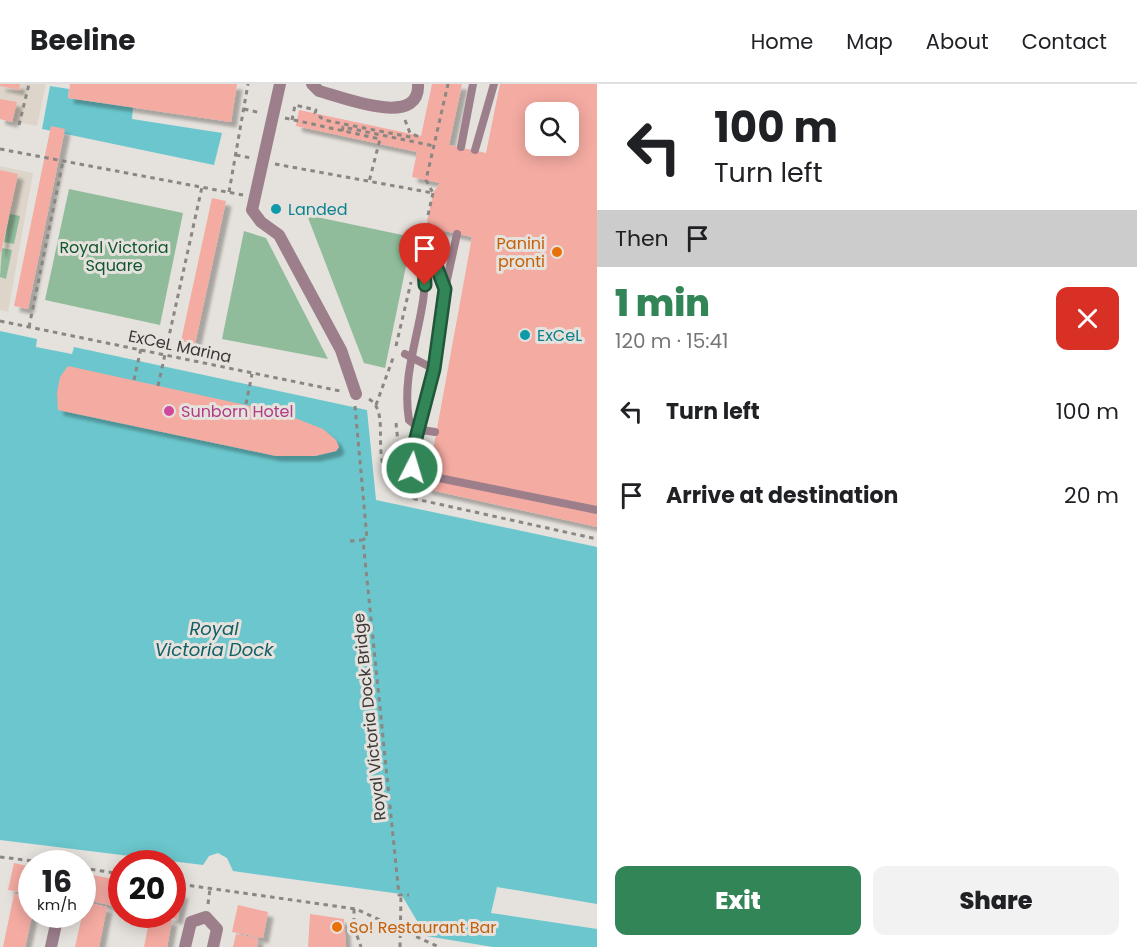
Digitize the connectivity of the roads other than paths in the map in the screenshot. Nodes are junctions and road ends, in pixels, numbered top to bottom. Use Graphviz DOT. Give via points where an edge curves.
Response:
graph roads {
  1 [pos="280,84"];
  2 [pos="312,84"];
  3 [pos="418,84"];
  4 [pos="473,84"];
  5 [pos="494,84"];
  6 [pos="476,146"];
  7 [pos="461,147"];
  8 [pos="428,227"];
  9 [pos="457,234"];
  10 [pos="423,247"];
  11 [pos="445,289"];
  12 [pos="405,354"];
  13 [pos="434,369"];
  14 [pos="356,401"];
  15 [pos="435,432"];
  16 [pos="597,510"];
  17 [pos="55,928"];
  18 [pos="51,947"];
  19 [pos="185,947"];
  20 [pos="213,947"];
  1 -- 14 [label="street" via="252,210 279,235 341,350"];
  2 -- 3 [label="street" via="319,92 393,109 413,101"];
  4 -- 7 [label="lane"];
  5 -- 6 [label="lane"];
  8 -- 10 [label="lane"];
  9 -- 11 [label="lane"];
  10 -- 11 [label="lane"];
  10 -- 15 [label="lane" via="425,285 406,401 409,420 422,430"];
  11 -- 13 [label="lane, bridge"];
  12 -- 13 [label="lane, bridge"];
  13 -- 16 [label="lane, bridge" via="414,441 412,468 424,475"];
  17 -- 18 [label="street"];
  19 -- 20 [label="street" via="191,922 206,917 217,929"];
}
